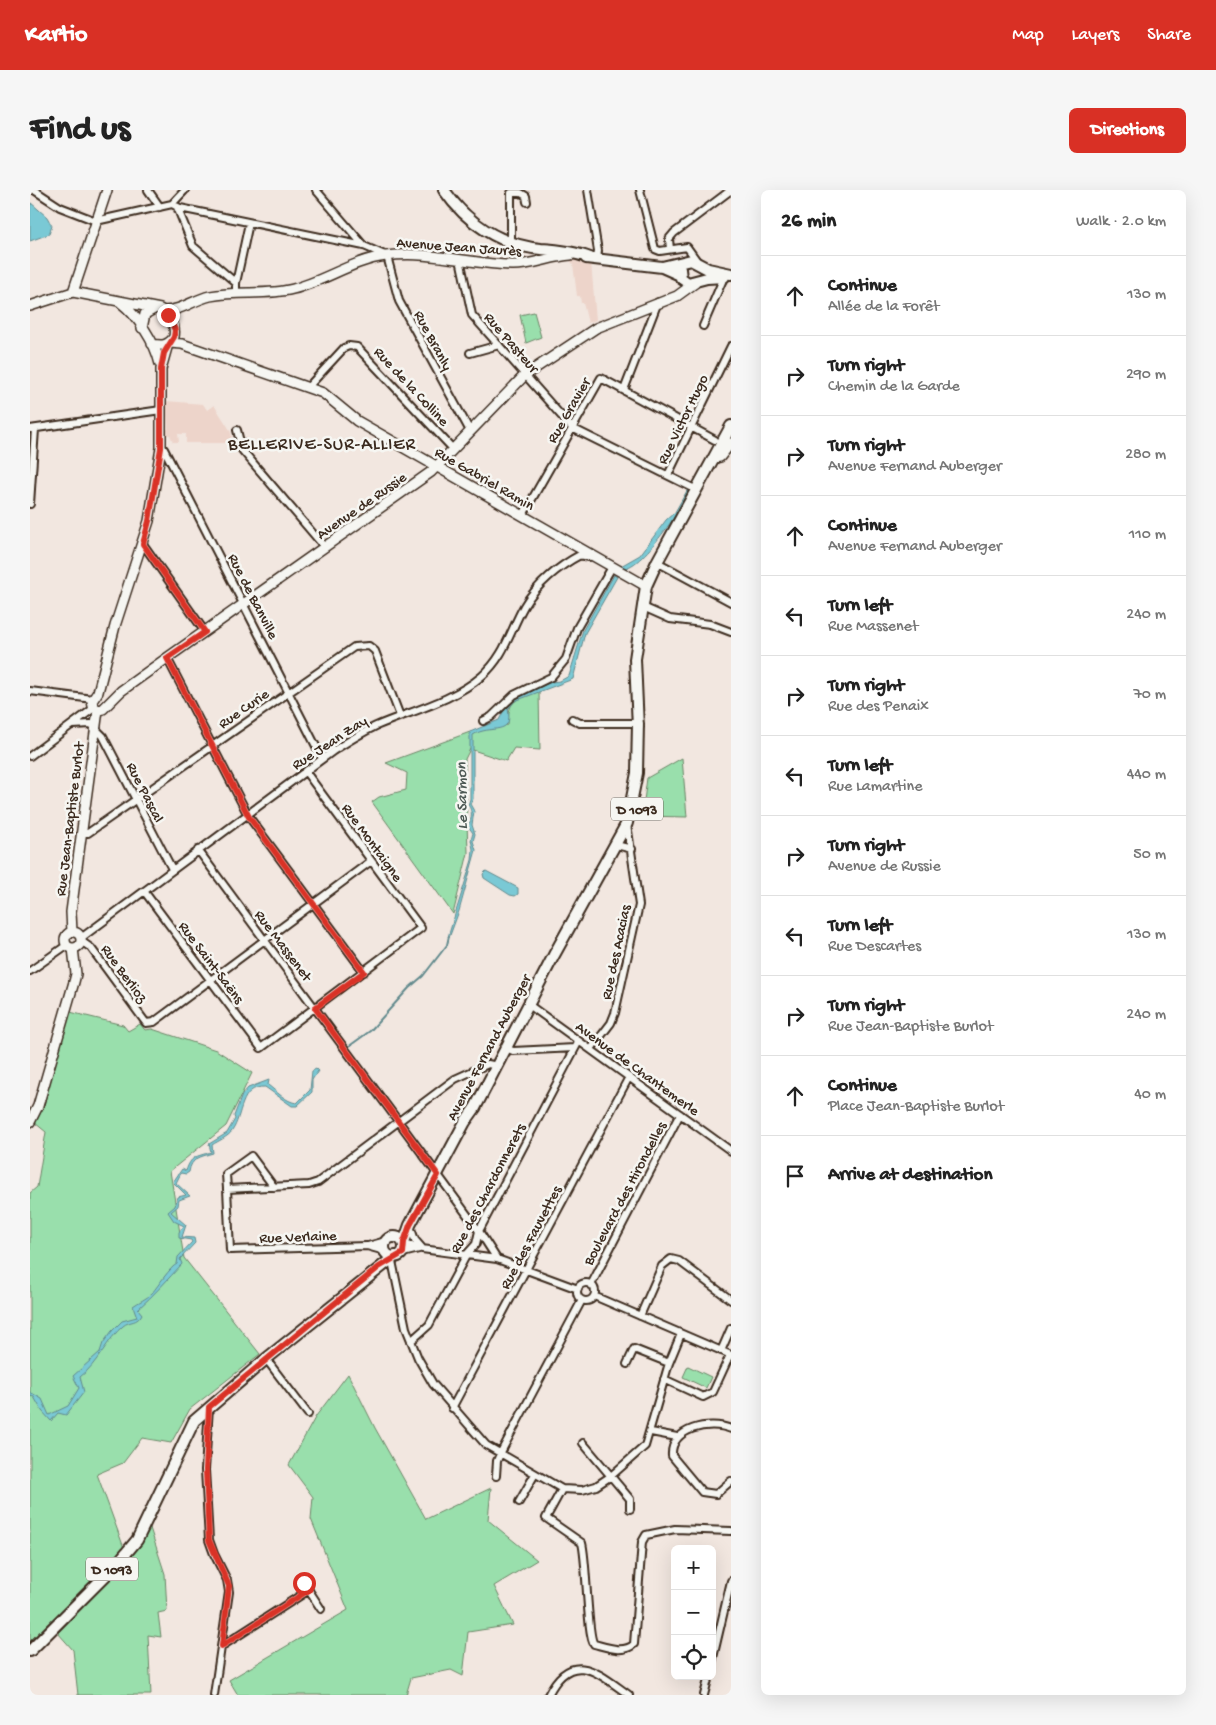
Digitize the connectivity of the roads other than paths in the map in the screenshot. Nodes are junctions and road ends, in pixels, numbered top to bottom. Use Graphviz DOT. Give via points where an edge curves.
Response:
graph roads {
  1 [pos="34,190"];
  2 [pos="107,190"];
  3 [pos="148,190"];
  4 [pos="185,190"];
  5 [pos="316,190"];
  6 [pos="444,190"];
  7 [pos="588,190"];
  8 [pos="640,190"];
  9 [pos="731,190"];
  10 [pos="527,202"];
  11 [pos="174,205"];
  12 [pos="160,207"];
  13 [pos="96,221"];
  14 [pos="249,223"];
  15 [pos="510,242"];
  16 [pos="364,246"];
  17 [pos="682,247"];
  18 [pos="672,248"];
  19 [pos="541,249"];
  20 [pos="387,256"];
  21 [pos="562,256"];
  22 [pos="590,257"];
  23 [pos="460,259"];
  24 [pos="684,262"];
  25 [pos="700,264"];
  26 [pos="662,267"];
  27 [pos="682,277"];
  28 [pos="729,277"];
  29 [pos="697,282"];
  30 [pos="236,287"];
  31 [pos="73,292"];
  32 [pos="119,301"];
  33 [pos="658,302"];
  34 [pos="30,306"];
  35 [pos="158,310"];
  36 [pos="703,326"];
  37 [pos="142,328"];
  38 [pos="152,344"];
  39 [pos="169,344"];
  40 [pos="499,345"];
  41 [pos="731,346"];
  42 [pos="470,353"];
  43 [pos="161,369"];
  44 [pos="525,375"];
  45 [pos="308,387"];
  46 [pos="624,390"];
  47 [pos="161,410"];
  48 [pos="731,426"];
  49 [pos="691,427"];
  50 [pos="572,428"];
  51 [pos="33,429"];
  52 [pos="237,430"];
  53 [pos="470,431"];
  54 [pos="725,441"];
  55 [pos="161,448"];
  56 [pos="453,448"];
  57 [pos="436,466"];
  58 [pos="668,475"];
  59 [pos="31,481"];
  60 [pos="693,488"];
  61 [pos="30,504"];
  62 [pos="523,515"];
  63 [pos="143,544"];
  64 [pos="327,546"];
  65 [pos="577,547"];
  66 [pos="570,560"];
  67 [pos="657,562"];
  68 [pos="608,564"];
  69 [pos="646,586"];
  70 [pos="731,602"];
  71 [pos="244,605"];
  72 [pos="642,607"];
  73 [pos="205,632"];
  74 [pos="731,632"];
  75 [pos="167,658"];
  76 [pos="30,691"];
  77 [pos="289,691"];
  78 [pos="99,702"];
  79 [pos="400,716"];
  80 [pos="572,719"];
  81 [pos="482,721"];
  82 [pos="638,723"];
  83 [pos="73,725"];
  84 [pos="94,728"];
  85 [pos="212,746"];
  86 [pos="30,756"];
  87 [pos="322,758"];
  88 [pos="305,771"];
  89 [pos="136,800"];
  90 [pos="247,813"];
  91 [pos="627,828"];
  92 [pos="81,833"];
  93 [pos="620,846"];
  94 [pos="632,849"];
  95 [pos="198,850"];
  96 [pos="371,861"];
  97 [pos="172,870"];
  98 [pos="594,884"];
  99 [pos="144,891"];
  100 [pos="314,903"];
  101 [pos="72,932"];
  102 [pos="81,940"];
  103 [pos="264,940"];
  104 [pos="70,947"];
  105 [pos="30,971"];
  106 [pos="364,972"];
  107 [pos="210,980"];
  108 [pos="529,1005"];
  109 [pos="315,1008"];
  110 [pos="579,1041"];
  111 [pos="506,1048"];
  112 [pos="575,1048"];
  113 [pos="591,1049"];
  114 [pos="497,1066"];
  115 [pos="629,1077"];
  116 [pos="680,1114"];
  117 [pos="30,1122"];
  118 [pos="398,1122"];
  119 [pos="731,1151"];
  120 [pos="438,1175"];
  121 [pos="274,1187"];
  122 [pos="227,1189"];
  123 [pos="410,1225"];
  124 [pos="479,1231"];
  125 [pos="367,1246"];
  126 [pos="422,1248"];
  127 [pos="395,1249"];
  128 [pos="467,1254"];
  129 [pos="497,1259"];
  130 [pos="379,1267"];
  131 [pos="526,1269"];
  132 [pos="394,1271"];
  133 [pos="590,1285"];
  134 [pos="578,1289"];
  135 [pos="594,1296"];
  136 [pos="582,1300"];
  137 [pos="731,1300"];
  138 [pos="640,1316"];
  139 [pos="731,1328"];
  140 [pos="681,1334"];
  141 [pos="411,1342"];
  142 [pos="721,1351"];
  143 [pos="730,1355"];
  144 [pos="266,1359"];
  145 [pos="669,1363"];
  146 [pos="627,1364"];
  147 [pos="664,1379"];
  148 [pos="232,1381"];
  149 [pos="209,1407"];
  150 [pos="452,1408"];
  151 [pos="308,1414"];
  152 [pos="731,1429"];
  153 [pos="651,1432"];
  154 [pos="677,1437"];
  155 [pos="583,1443"];
  156 [pos="500,1454"];
  157 [pos="170,1469"];
  158 [pos="535,1474"];
  159 [pos="496,1476"];
  160 [pos="611,1476"];
  161 [pos="731,1481"];
  162 [pos="562,1489"];
  163 [pos="519,1502"];
  164 [pos="630,1509"];
  165 [pos="731,1531"];
  166 [pos="731,1581"];
  167 [pos="304,1583"];
  168 [pos="309,1590"];
  169 [pos="321,1609"];
  170 [pos="716,1645"];
  171 [pos="222,1646"];
  172 [pos="30,1652"];
  173 [pos="708,1680"];
  174 [pos="214,1695"];
  175 [pos="548,1695"];
  176 [pos="629,1695"];
  177 [pos="704,1695"];
  1 -- 13 [label="street" via="60,207"];
  2 -- 13 [label="street"];
  3 -- 12 [label="street"];
  4 -- 11 [label="street"];
  5 -- 16 [label="street"];
  6 -- 15 [label="main road" via="476,225"];
  7 -- 22 [label="street" via="598,251"];
  8 -- 18 [label="street" via="655,249"];
  9 -- 18 [label="street" via="674,233 670,239"];
  10 -- 15 [label="street" via="521,193 511,193"];
  11 -- 12 [label="street"];
  11 -- 14 [label="street"];
  11 -- 30 [label="street" via="193,246"];
  12 -- 13 [label="street"];
  13 -- 31 [label="street"];
  14 -- 16 [label="street"];
  14 -- 30 [label="street"];
  15 -- 19 [label="main road"];
  16 -- 20 [label="street"];
  17 -- 18 [label="street"];
  17 -- 24 [label="street" via="686,252"];
  17 -- 25 [label="street" via="687,247"];
  19 -- 21 [label="main road"];
  19 -- 22 [label="main road"];
  20 -- 23 [label="street, Avenue Jean Jaurès"];
  20 -- 30 [label="street, Avenue Jean Jaurès" via="356,264 292,290 266,293"];
  20 -- 53 [label="street, Rue Branly" via="399,301"];
  21 -- 22 [label="main road"];
  21 -- 23 [label="street, Avenue Jean Jaurès" via="521,265"];
  22 -- 26 [label="main road"];
  23 -- 40 [label="street, Rue Pasteur" via="472,315"];
  24 -- 25 [label="main road"];
  24 -- 26 [label="main road"];
  24 -- 27 [label="main road"];
  25 -- 28 [label="main road"];
  25 -- 29 [label="main road" via="703,275"];
  26 -- 27 [label="main road"];
  27 -- 29 [label="main road"];
  27 -- 33 [label="street, Avenue de Russie" via="679,289"];
  28 -- 29 [label="main road"];
  28 -- 36 [label="street"];
  29 -- 33 [label="street, Avenue de Russie" via="684,292"];
  30 -- 35 [label="street, Avenue Jean Jaurès" via="179,309"];
  31 -- 32 [label="street"];
  31 -- 34 [label="street"];
  32 -- 35 [label="street"];
  32 -- 37 [label="street" via="133,313"];
  33 -- 44 [label="street, Avenue de Russie" via="591,331"];
  33 -- 46 [label="street"];
  35 -- 37 [label="street" via="145,314"];
  35 -- 39 [label="street" via="168,315 175,330"];
  37 -- 38 [label="street"];
  38 -- 39 [label="street"];
  38 -- 43 [label="street, Rue Jean-Baptiste Burlot"];
  39 -- 43 [label="street, Rue Jean-Baptiste Burlot"];
  39 -- 45 [label="street, Rue Gabriel Ramin" via="182,344"];
  40 -- 42 [label="street"];
  40 -- 44 [label="street, Rue Pasteur"];
  41 -- 49 [label="street, Rue Victor Hugo"];
  43 -- 47 [label="street, Rue Jean-Baptiste Burlot"];
  44 -- 50 [label="street, Rue Pasteur"];
  44 -- 53 [label="street, Avenue de Russie"];
  45 -- 56 [label="street, Rue de la Colline" via="344,348 357,347"];
  45 -- 57 [label="street, Rue Gabriel Ramin" via="331,399 357,421"];
  46 -- 49 [label="street, Rue Gravier"];
  46 -- 50 [label="street, Rue Gravier" via="604,378 599,380"];
  47 -- 51 [label="street"];
  47 -- 55 [label="street, Rue Jean-Baptiste Burlot"];
  48 -- 54 [label="main road, D 1093"];
  49 -- 54 [label="street, Rue Gravier"];
  49 -- 58 [label="street, Rue Victor Hugo"];
  50 -- 58 [label="street"];
  50 -- 62 [label="street, Rue Gravier"];
  51 -- 59 [label="street"];
  52 -- 64 [label="street" via="242,450"];
  53 -- 56 [label="street, Avenue de Russie"];
  54 -- 60 [label="main road, D 1093"];
  55 -- 63 [label="street, Rue Jean-Baptiste Burlot"];
  55 -- 71 [label="street, Rue de Banville"];
  56 -- 57 [label="street, Avenue de Russie"];
  57 -- 62 [label="street, Rue Gabriel Ramin"];
  57 -- 64 [label="street, Avenue de Russie"];
  58 -- 60 [label="street"];
  59 -- 61 [label="street"];
  60 -- 67 [label="main road, D 1093"];
  62 -- 65 [label="street, Rue Gabriel Ramin"];
  63 -- 73 [label="street"];
  63 -- 78 [label="street, Rue Jean-Baptiste Burlot" via="115,626 100,685"];
  64 -- 71 [label="street, Avenue de Russie"];
  65 -- 66 [label="street, Rue Jean Zay"];
  65 -- 68 [label="street, Rue Gabriel Ramin"];
  66 -- 68 [label="street" via="585,555"];
  66 -- 79 [label="street, Rue Jean Zay" via="538,586 505,650 481,677 457,693"];
  67 -- 69 [label="main road, D 1093"];
  67 -- 70 [label="street"];
  68 -- 69 [label="street, Rue Gabriel Ramin"];
  68 -- 81 [label="street" via="566,659 551,677 514,695"];
  69 -- 72 [label="main road, D 1093"];
  71 -- 73 [label="street, Avenue de Russie"];
  71 -- 77 [label="street, Rue de Banville"];
  72 -- 74 [label="street" via="670,619 706,623"];
  72 -- 82 [label="main road, Avenue Fernand Auberger / D 1093" via="635,659"];
  73 -- 75 [label="street, Avenue de Russie"];
  75 -- 78 [label="street, Avenue de Russie" via="122,691"];
  75 -- 85 [label="street"];
  76 -- 78 [label="street"];
  77 -- 79 [label="street, Rue Curie" via="354,647 369,646"];
  77 -- 85 [label="street, Rue Curie"];
  77 -- 87 [label="street, Rue de Banville"];
  78 -- 83 [label="street, Avenue de Russie"];
  78 -- 84 [label="street, Rue Jean-Baptiste Burlot"];
  79 -- 87 [label="street, Rue Jean Zay" via="374,727"];
  80 -- 82 [label="street" via="580,723"];
  82 -- 91 [label="main road, Avenue Fernand Auberger / D 1093" via="637,773"];
  83 -- 84 [label="street" via="86,723"];
  83 -- 86 [label="street, Avenue de Russie"];
  84 -- 89 [label="street, Rue Pascal" via="103,736"];
  84 -- 92 [label="street, Rue Jean-Baptiste Burlot"];
  85 -- 89 [label="street, Rue Curie"];
  85 -- 90 [label="street"];
  87 -- 88 [label="street, Rue Jean Zay"];
  88 -- 90 [label="street, Rue Jean Zay"];
  88 -- 96 [label="street, Rue Montaigne"];
  89 -- 92 [label="street, Rue Curie" via="88,833"];
  89 -- 97 [label="street, Rue Pascal"];
  90 -- 95 [label="street, Rue Jean Zay"];
  90 -- 100 [label="street"];
  91 -- 93 [label="main road, Avenue Fernand Auberger / D 1093"];
  91 -- 94 [label="street, Rue des Acacias"];
  91 -- 98 [label="main road, Avenue Fernand Auberger / D 1093"];
  92 -- 101 [label="street, Rue Jean-Baptiste Burlot"];
  93 -- 94 [label="street"];
  93 -- 98 [label="main road, Avenue Fernand Auberger / D 1093"];
  94 -- 113 [label="street, Rue des Acacias" via="638,894 637,919 615,1014"];
  95 -- 97 [label="street, Rue Jean Zay"];
  95 -- 103 [label="street, Rue Massenet"];
  96 -- 100 [label="street"];
  96 -- 106 [label="street, Rue Montaigne" via="421,928"];
  97 -- 99 [label="street, Rue Jean Zay"];
  98 -- 108 [label="main road, Avenue Fernand Auberger / D 1093"];
  99 -- 102 [label="street, Rue Jean Zay"];
  99 -- 107 [label="street, Rue Saint-Saëns"];
  100 -- 103 [label="street"];
  100 -- 106 [label="street"];
  101 -- 102 [label="street"];
  101 -- 104 [label="street" via="66,937"];
  102 -- 104 [label="street" via="79,946"];
  102 -- 107 [label="street, Rue Berlioz" via="91,948 146,1023 154,1022"];
  103 -- 107 [label="street"];
  103 -- 109 [label="street, Rue Massenet"];
  104 -- 105 [label="street"];
  104 -- 117 [label="street" via="76,974 38,1106"];
  106 -- 109 [label="street"];
  107 -- 109 [label="street, Rue Saint-Saëns" via="261,1048"];
  108 -- 110 [label="street, Avenue de Chantemerle"];
  108 -- 111 [label="main road, Avenue Fernand Auberger / D 1093"];
  109 -- 118 [label="street, Rue Massenet"];
  110 -- 112 [label="street, Rue des Chardonnerets"];
  110 -- 113 [label="street, Avenue de Chantemerle"];
  111 -- 112 [label="street" via="513,1051"];
  111 -- 114 [label="main road, Avenue Fernand Auberger / D 1093"];
  112 -- 124 [label="street, Rue des Chardonnerets"];
  113 -- 115 [label="street, Avenue de Chantemerle"];
  114 -- 118 [label="street" via="488,1064 455,1079"];
  114 -- 120 [label="main road, Avenue Fernand Auberger / D 1093"];
  115 -- 116 [label="street, Avenue de Chantemerle"];
  115 -- 131 [label="street, Rue des Fauvettes"];
  116 -- 119 [label="street, Avenue de Chantemerle"];
  116 -- 133 [label="street, Boulevard des Hirondelles"];
  118 -- 120 [label="street, Rue Massenet"];
  118 -- 121 [label="street" via="318,1182"];
  120 -- 123 [label="main road, Avenue Fernand Auberger / D 1093"];
  120 -- 124 [label="street, Rue Massenet"];
  121 -- 122 [label="street"];
  121 -- 122 [label="street" via="251,1156 226,1174"];
  122 -- 125 [label="street, Rue Verlaine" via="230,1250"];
  123 -- 126 [label="street" via="415,1240"];
  123 -- 127 [label="main road, Avenue Fernand Auberger / D 1093"];
  124 -- 128 [label="street, Rue des Chardonnerets" via="476,1244"];
  124 -- 129 [label="street, Rue Massenet"];
  125 -- 127 [label="street, Rue Verlaine"];
  125 -- 127 [label="street, Rue Verlaine"];
  126 -- 127 [label="street"];
  126 -- 128 [label="street"];
  127 -- 130 [label="main road, Avenue Fernand Auberger / D 1093"];
  127 -- 132 [label="street"];
  128 -- 129 [label="street"];
  128 -- 141 [label="street, Rue des Chardonnerets" via="429,1325"];
  129 -- 131 [label="street"];
  130 -- 132 [label="street"];
  130 -- 144 [label="main road, D 1093"];
  131 -- 134 [label="street"];
  131 -- 150 [label="street, Rue des Fauvettes"];
  132 -- 141 [label="street"];
  133 -- 134 [label="street" via="585,1283"];
  133 -- 135 [label="street" via="594,1288"];
  134 -- 136 [label="street" via="578,1297"];
  135 -- 136 [label="street" via="590,1300"];
  135 -- 138 [label="street"];
  136 -- 156 [label="street"];
  137 -- 138 [label="street" via="679,1261 671,1259 662,1266"];
  138 -- 140 [label="street"];
  139 -- 142 [label="street"];
  140 -- 142 [label="street"];
  140 -- 145 [label="street"];
  141 -- 150 [label="street" via="433,1384"];
  142 -- 143 [label="street"];
  143 -- 147 [label="street" via="713,1392 703,1396"];
  144 -- 148 [label="main road, D 1093"];
  144 -- 149 [label="main road, D 1093"];
  144 -- 151 [label="street"];
  145 -- 146 [label="street" via="634,1349"];
  145 -- 147 [label="street"];
  147 -- 153 [label="street"];
  148 -- 149 [label="street"];
  148 -- 157 [label="main road, D 1093" via="201,1407 185,1427"];
  149 -- 157 [label="main road, D 1093" via="194,1421"];
  149 -- 171 [label="street" via="206,1470 209,1540 229,1586"];
  150 -- 156 [label="street" via="486,1445"];
  152 -- 154 [label="street" via="713,1425 682,1432"];
  153 -- 154 [label="street"];
  153 -- 160 [label="street" via="646,1446"];
  154 -- 161 [label="street" via="672,1456 702,1492 716,1494"];
  155 -- 160 [label="street"];
  156 -- 158 [label="street"];
  156 -- 159 [label="street"];
  157 -- 172 [label="main road, D 1093" via="146,1525 127,1553"];
  158 -- 162 [label="street"];
  158 -- 163 [label="street"];
  160 -- 162 [label="street" via="582,1490"];
  160 -- 164 [label="street" via="630,1499"];
  162 -- 165 [label="street" via="546,1518 582,1544 589,1636 594,1644 601,1646 622,1650 634,1644 642,1542 646,1535 675,1529"];
  166 -- 170 [label="street"];
  167 -- 168 [label="street"];
  168 -- 169 [label="street"];
  168 -- 171 [label="street"];
  171 -- 174 [label="street"];
  173 -- 177 [label="street"];
  175 -- 176 [label="street" via="558,1677 587,1669 603,1674"];
}
